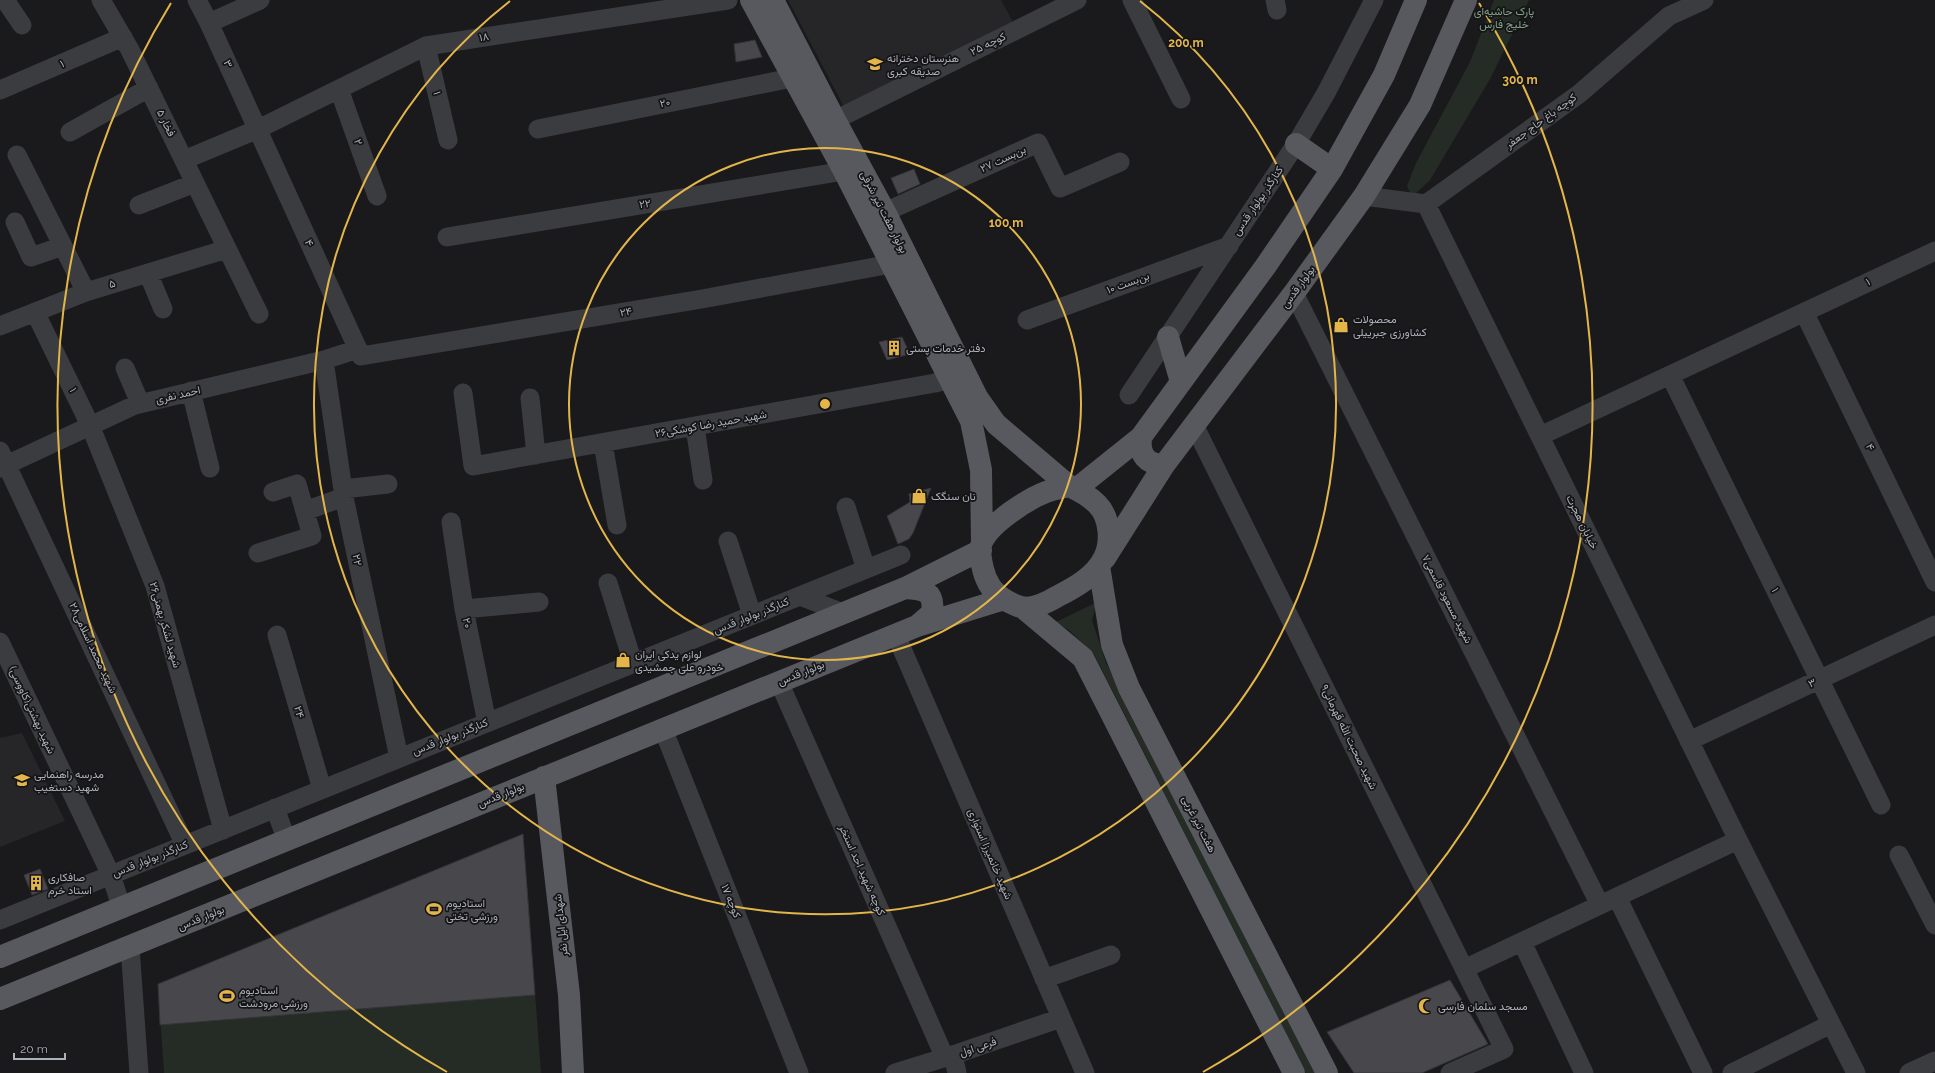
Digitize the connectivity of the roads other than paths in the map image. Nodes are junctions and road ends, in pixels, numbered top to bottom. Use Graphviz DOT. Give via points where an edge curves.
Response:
graph roads {
  1 [pos="5,0"];
  2 [pos="101,0"];
  3 [pos="197,0"];
  4 [pos="260,0"];
  5 [pos="728,0"];
  6 [pos="751,0"];
  7 [pos="774,0"];
  8 [pos="1078,0"];
  9 [pos="1132,0"];
  10 [pos="1374,0"];
  11 [pos="1416,0"];
  12 [pos="1466,0"];
  13 [pos="1704,0"];
  14 [pos="209,23"];
  15 [pos="22,26"];
  16 [pos="778,30"];
  17 [pos="123,37"];
  18 [pos="426,46"];
  19 [pos="792,78"];
  20 [pos="149,88"];
  21 [pos="339,89"];
  22 [pos="0,90"];
  23 [pos="1181,99"];
  24 [pos="835,120"];
  25 [pos="258,129"];
  26 [pos="538,129"];
  27 [pos="70,132"];
  28 [pos="448,140"];
  29 [pos="1296,144"];
  30 [pos="16,155"];
  31 [pos="184,160"];
  32 [pos="1120,162"];
  33 [pos="1332,169"];
  34 [pos="844,171"];
  35 [pos="195,183"];
  36 [pos="377,196"];
  37 [pos="1364,196"];
  38 [pos="1426,204"];
  39 [pos="139,205"];
  40 [pos="885,212"];
  41 [pos="15,222"];
  42 [pos="446,237"];
  43 [pos="63,246"];
  44 [pos="1229,246"];
  45 [pos="227,249"];
  46 [pos="1935,251"];
  47 [pos="891,264"];
  48 [pos="148,273"];
  49 [pos="86,292"];
  50 [pos="1294,293"];
  51 [pos="163,309"];
  52 [pos="35,312"];
  53 [pos="1804,312"];
  54 [pos="259,314"];
  55 [pos="1027,320"];
  56 [pos="0,326"];
  57 [pos="1168,337"];
  58 [pos="359,353"];
  59 [pos="324,360"];
  60 [pos="125,368"];
  61 [pos="1670,375"];
  62 [pos="949,379"];
  63 [pos="1181,382"];
  64 [pos="191,391"];
  65 [pos="463,393"];
  66 [pos="1129,395"];
  67 [pos="530,398"];
  68 [pos="140,404"];
  69 [pos="90,425"];
  70 [pos="1194,425"];
  71 [pos="695,426"];
  72 [pos="1540,436"];
  73 [pos="1141,438"];
  74 [pos="603,443"];
  75 [pos="536,455"];
  76 [pos="2,461"];
  77 [pos="1164,465"];
  78 [pos="210,468"];
  79 [pos="703,480"];
  80 [pos="388,484"];
  81 [pos="1073,488"];
  82 [pos="273,492"];
  83 [pos="343,493"];
  84 [pos="846,507"];
  85 [pos="304,511"];
  86 [pos="451,522"];
  87 [pos="617,526"];
  88 [pos="728,541"];
  89 [pos="981,546"];
  90 [pos="258,554"];
  91 [pos="901,555"];
  92 [pos="1102,562"];
  93 [pos="866,569"];
  94 [pos="1935,582"];
  95 [pos="608,583"];
  96 [pos="905,588"];
  97 [pos="800,596"];
  98 [pos="539,602"];
  99 [pos="1013,603"];
  100 [pos="464,609"];
  101 [pos="843,613"];
  102 [pos="752,615"];
  103 [pos="1935,625"];
  104 [pos="917,626"];
  105 [pos="277,635"];
  106 [pos="896,635"];
  107 [pos="0,642"];
  108 [pos="633,663"];
  109 [pos="1819,680"];
  110 [pos="780,682"];
  111 [pos="487,722"];
  112 [pos="663,729"];
  113 [pos="1689,741"];
  114 [pos="399,758"];
  115 [pos="544,777"];
  116 [pos="322,789"];
  117 [pos="1881,805"];
  118 [pos="275,808"];
  119 [pos="223,830"];
  120 [pos="1738,840"];
  121 [pos="287,841"];
  122 [pos="186,845"];
  123 [pos="1899,855"];
  124 [pos="111,875"];
  125 [pos="1617,897"];
  126 [pos="1600,905"];
  127 [pos="122,909"];
  128 [pos="0,920"];
  129 [pos="1935,925"];
  130 [pos="1522,942"];
  131 [pos="130,947"];
  132 [pos="1112,955"];
  133 [pos="0,957"];
  134 [pos="1464,969"];
  135 [pos="1044,979"];
  136 [pos="0,999"];
  137 [pos="1061,1018"];
  138 [pos="1831,1024"];
  139 [pos="1935,1061"];
  140 [pos="952,1062"];
  141 [pos="138,1073"];
  142 [pos="574,1073"];
  143 [pos="799,1073"];
  144 [pos="894,1073"];
  145 [pos="1085,1073"];
  146 [pos="1294,1073"];
  147 [pos="1326,1073"];
  148 [pos="1450,1073"];
  149 [pos="1584,1073"];
  150 [pos="1703,1073"];
  151 [pos="1732,1073"];
  152 [pos="1856,1073"];
  153 [pos="1909,1073"];
  1 -- 15 [label="street"];
  2 -- 17 [label="street, فخار ۵"];
  3 -- 14 [label="street, ۳"];
  4 -- 14 [label="street"];
  5 -- 18 [label="street, ۱۸"];
  6 -- 16 [label="main road, بولوار هفت تیر شرقی"];
  7 -- 16 [label="main road, بولوار هفت تیر شرقی"];
  8 -- 24 [label="street, کوچه ۲۵"];
  9 -- 23 [label="street"];
  10 -- 29 [label="street, کنارگذر بولوار قدس"];
  11 -- 33 [label="main road" via="1384,74"];
  12 -- 37 [label="main road, بولوار قدس" via="1420,104"];
  13 -- 38 [label="street, کوچه باغ حاج جعفر" via="1669,16 1579,94"];
  14 -- 25 [label="street, ۳"];
  16 -- 19 [label="main road, بولوار هفت تیر شرقی"];
  16 -- 24 [label="main road, بولوار هفت تیر شرقی"];
  17 -- 20 [label="street, فخار ۵"];
  17 -- 22 [label="street, ۱"];
  18 -- 21 [label="street, ۱۸"];
  18 -- 28 [label="street, ۱"];
  19 -- 26 [label="street, ۲۰"];
  19 -- 34 [label="main road, بولوار هفت تیر شرقی"];
  20 -- 27 [label="street"];
  20 -- 31 [label="street, فخار ۵"];
  21 -- 25 [label="street, ۱۸"];
  21 -- 36 [label="street, ۲"];
  24 -- 40 [label="main road, بولوار هفت تیر شرقی"];
  25 -- 31 [label="street, ۱۸"];
  25 -- 58 [label="street, ۴"];
  29 -- 33 [label="main road"];
  29 -- 44 [label="street, کنارگذر بولوار قدس"];
  30 -- 43 [label="street"];
  31 -- 35 [label="street, فخار ۵"];
  32 -- 40 [label="street, بن‌بست ۲۷" via="1060,188 1038,143"];
  33 -- 63 [label="main road" via="1265,268"];
  34 -- 42 [label="street, ۲۲"];
  34 -- 47 [label="main road, بولوار هفت تیر شرقی"];
  35 -- 39 [label="street"];
  35 -- 45 [label="street, فخار ۵"];
  37 -- 38 [label="street"];
  37 -- 50 [label="main road, بولوار قدس"];
  38 -- 72 [label="street, خیابان هجرت"];
  40 -- 81 [label="main road, بولوار هفت تیر شرقی" via="977,397 996,424"];
  41 -- 43 [label="street" via="31,258"];
  43 -- 49 [label="street"];
  44 -- 55 [label="street, بن‌بست ۱۰"];
  44 -- 57 [label="street, کنارگذر بولوار قدس"];
  45 -- 48 [label="street, ۵"];
  45 -- 54 [label="street, فخار ۵"];
  46 -- 53 [label="street, ۱"];
  47 -- 58 [label="street, ۲۴" via="709,298"];
  47 -- 62 [label="main road, بولوار هفت تیر شرقی"];
  48 -- 49 [label="street, ۵"];
  48 -- 51 [label="street"];
  49 -- 52 [label="street, ۵"];
  50 -- 70 [label="main road, بولوار قدس"];
  50 -- 126 [label="street, شهید مسعود قاسمی۷"];
  52 -- 56 [label="street, ۵"];
  52 -- 69 [label="street, ۱"];
  53 -- 61 [label="street, ۱"];
  53 -- 94 [label="street, ۴"];
  57 -- 63 [label="main road"];
  57 -- 66 [label="street, کنارگذر بولوار قدس"];
  58 -- 59 [label="street, احمد نفری"];
  59 -- 64 [label="street, احمد نفری"];
  59 -- 83 [label="street, ۲۲"];
  60 -- 68 [label="street"];
  61 -- 72 [label="street, ۱"];
  61 -- 109 [label="street, ۱"];
  62 -- 71 [label="street, شهید حمید رضا کوشکی۲۶"];
  62 -- 89 [label="main road, بولوار هفت تیر شرقی" via="971,421 981,470"];
  63 -- 73 [label="main road"];
  64 -- 68 [label="street, احمد نفری"];
  64 -- 78 [label="street"];
  65 -- 75 [label="street, شهید حمید رضا کوشکی۲۶" via="473,466"];
  67 -- 75 [label="street"];
  68 -- 69 [label="street, احمد نفری"];
  69 -- 76 [label="street, احمد نفری"];
  69 -- 119 [label="street, شهید لشکر بهمنی۲۶" via="155,586"];
  70 -- 77 [label="main road, بولوار قدس"];
  70 -- 134 [label="street, شهید صحبت الله قهرمانی۹"];
  71 -- 74 [label="street, شهید حمید رضا کوشکی۲۶"];
  71 -- 79 [label="street"];
  72 -- 113 [label="street, خیابان هجرت"];
  73 -- 77 [label="main road" via="1140,448 1146,459"];
  73 -- 81 [label="main road"];
  74 -- 75 [label="street, شهید حمید رضا کوشکی۲۶"];
  74 -- 87 [label="street"];
  76 -- 122 [label="street, شهید محمد اسلامی۲۸"];
  77 -- 92 [label="main road, بولوار قدس"];
  80 -- 83 [label="street"];
  81 -- 89 [label="main road" via="1046,492 1020,506 995,525"];
  81 -- 92 [label="main road" via="1085,493 1099,505 1107,522 1110,538"];
  82 -- 85 [label="street" via="297,484"];
  83 -- 85 [label="street"];
  83 -- 114 [label="street, ۲۲"];
  84 -- 93 [label="street"];
  85 -- 90 [label="street" via="312,536"];
  86 -- 100 [label="street, ۲۰"];
  88 -- 102 [label="street"];
  89 -- 96 [label="main road"];
  89 -- 99 [label="main road" via="985,576 993,591"];
  91 -- 93 [label="street, کنارگذر بولوار قدس"];
  92 -- 99 [label="main road" via="1080,584 1044,604"];
  92 -- 147 [label="main road, هفت تیر غربی" via="1112,646 1129,688"];
  93 -- 97 [label="street, کنارگذر بولوار قدس"];
  95 -- 108 [label="street"];
  96 -- 101 [label="main road"];
  96 -- 104 [label="main road" via="920,589 928,594 933,602 932,613"];
  97 -- 101 [label="street"];
  97 -- 102 [label="street, کنارگذر بولوار قدس"];
  98 -- 100 [label="street"];
  99 -- 104 [label="main road, بولوار قدس"];
  99 -- 146 [label="main road" via="1083,658"];
  100 -- 111 [label="street, ۲۰"];
  101 -- 121 [label="main road"];
  102 -- 108 [label="street, کنارگذر بولوار قدس"];
  103 -- 109 [label="street, ۳"];
  104 -- 106 [label="main road, بولوار قدس"];
  105 -- 116 [label="street, ۲۴"];
  106 -- 110 [label="main road, بولوار قدس"];
  106 -- 135 [label="street, شهید خانمیرزا استواری"];
  107 -- 124 [label="street, شهید بهشتی(کاووسی)"];
  108 -- 111 [label="street, کنارگذر بولوار قدس"];
  109 -- 113 [label="street, ۳"];
  109 -- 117 [label="street, ۱"];
  110 -- 112 [label="main road, بولوار قدس"];
  110 -- 140 [label="street, کوچه شهید احد استخر"];
  111 -- 114 [label="street, کنارگذر بولوار قدس"];
  112 -- 115 [label="main road, بولوار قدس"];
  112 -- 143 [label="street, کوچه ۱۷"];
  113 -- 120 [label="street, خیابان هجرت"];
  114 -- 116 [label="street, کنارگذر بولوار قدس"];
  115 -- 131 [label="main road, بولوار قدس"];
  115 -- 142 [label="main road, شهدای ایل نفر" via="569,995"];
  116 -- 118 [label="street, کنارگذر بولوار قدس"];
  118 -- 119 [label="street, کنارگذر بولوار قدس"];
  118 -- 121 [label="street"];
  119 -- 122 [label="street, کنارگذر بولوار قدس"];
  120 -- 125 [label="street"];
  120 -- 138 [label="street, خیابان هجرت"];
  121 -- 127 [label="main road"];
  122 -- 124 [label="street, کنارگذر بولوار قدس"];
  123 -- 129 [label="street"];
  124 -- 127 [label="street, شهید بهشتی(کاووسی)"];
  124 -- 128 [label="street, کنارگذر بولوار قدس"];
  125 -- 126 [label="street"];
  125 -- 150 [label="street"];
  126 -- 130 [label="street"];
  127 -- 133 [label="main road"];
  130 -- 134 [label="street"];
  130 -- 149 [label="street"];
  131 -- 136 [label="main road, بولوار قدس"];
  131 -- 141 [label="street"];
  132 -- 135 [label="street"];
  134 -- 148 [label="street, شهید صحبت الله قهرمانی۹" via="1504,1049"];
  135 -- 137 [label="street, شهید خانمیرزا استواری"];
  137 -- 140 [label="street, فرعی اول"];
  137 -- 145 [label="street, شهید خانمیرزا استواری"];
  138 -- 151 [label="street"];
  138 -- 152 [label="street, خیابان هجرت"];
  139 -- 153 [label="street"];
  140 -- 144 [label="street, فرعی اول"];
}
